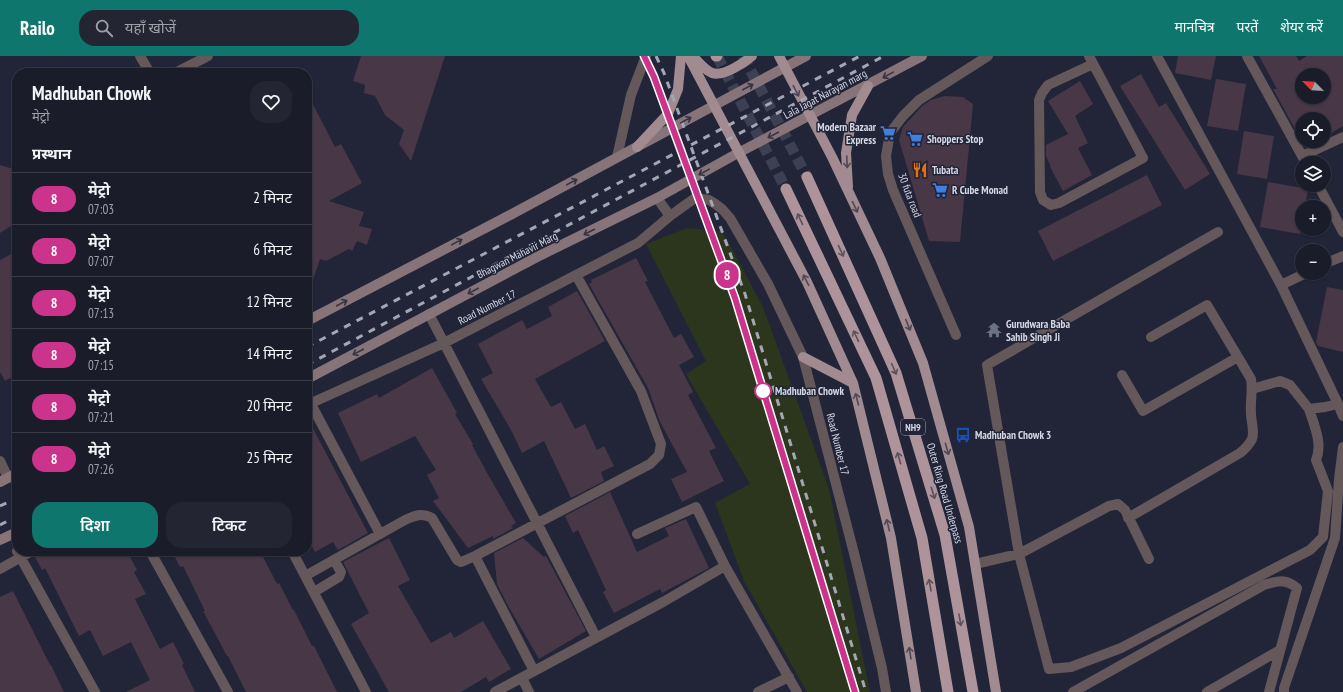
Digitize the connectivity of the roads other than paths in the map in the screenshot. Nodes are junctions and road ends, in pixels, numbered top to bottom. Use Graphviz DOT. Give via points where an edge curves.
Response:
graph roads {
  1 [pos="140,56"];
  2 [pos="208,56"];
  3 [pos="646,56"];
  4 [pos="681,56"];
  5 [pos="688,56"];
  6 [pos="693,56"];
  7 [pos="752,56"];
  8 [pos="779,56"];
  9 [pos="806,56"];
  10 [pos="922,56"];
  11 [pos="988,56"];
  12 [pos="1157,56"];
  13 [pos="1247,56"];
  14 [pos="1091,60"];
  15 [pos="147,68"];
  16 [pos="185,68"];
  17 [pos="784,68"];
  18 [pos="868,86"];
  19 [pos="714,106"];
  20 [pos="810,116"];
  21 [pos="1343,137"];
  22 [pos="636,147"];
  23 [pos="738,153"];
  24 [pos="1302,156"];
  25 [pos="1311,156"];
  26 [pos="617,157"];
  27 [pos="807,177"];
  28 [pos="786,188"];
  29 [pos="849,192"];
  30 [pos="1322,192"];
  31 [pos="657,198"];
  32 [pos="670,216"];
  33 [pos="1218,232"];
  34 [pos="1343,232"];
  35 [pos="1343,256"];
  36 [pos="1331,261"];
  37 [pos="576,275"];
  38 [pos="1295,278"];
  39 [pos="1281,285"];
  40 [pos="429,314"];
  41 [pos="312,318"];
  42 [pos="956,335"];
  43 [pos="1151,337"];
  44 [pos="444,343"];
  45 [pos="803,357"];
  46 [pos="1238,357"];
  47 [pos="1122,375"];
  48 [pos="312,376"];
  49 [pos="853,383"];
  50 [pos="1252,389"];
  51 [pos="312,404"];
  52 [pos="1338,404"];
  53 [pos="1309,409"];
  54 [pos="312,410"];
  55 [pos="1343,416"];
  56 [pos="1343,447"];
  57 [pos="0,461"];
  58 [pos="8,478"];
  59 [pos="1128,518"];
  60 [pos="537,523"];
  61 [pos="380,534"];
  62 [pos="637,534"];
  63 [pos="1339,536"];
  64 [pos="1019,554"];
  65 [pos="15,556"];
  66 [pos="21,556"];
  67 [pos="153,556"];
  68 [pos="295,556"];
  69 [pos="475,556"];
  70 [pos="1149,559"];
  71 [pos="334,560"];
  72 [pos="975,564"];
  73 [pos="725,566"];
  74 [pos="0,569"];
  75 [pos="305,576"];
  76 [pos="314,592"];
  77 [pos="596,637"];
  78 [pos="1280,650"];
  79 [pos="1275,668"];
  80 [pos="534,671"];
  81 [pos="1289,672"];
  82 [pos="789,677"];
  83 [pos="522,678"];
  84 [pos="95,692"];
  85 [pos="228,692"];
  86 [pos="366,692"];
  87 [pos="495,692"];
  88 [pos="529,692"];
  89 [pos="758,692"];
  90 [pos="797,692"];
  91 [pos="886,692"];
  92 [pos="916,692"];
  93 [pos="948,692"];
  94 [pos="973,692"];
  95 [pos="996,692"];
  96 [pos="1073,692"];
  97 [pos="1207,692"];
  98 [pos="1269,692"];
  99 [pos="1284,692"];
  1 -- 15 [label="street"];
  2 -- 16 [label="street"];
  3 -- 26 [label="street" via="631,95"];
  4 -- 22 [label="main road" via="678,89 668,114"];
  5 -- 19 [label="main road"];
  6 -- 7 [label="main road" via="709,71 719,74"];
  8 -- 17 [label="main road"];
  9 -- 17 [label="main road"];
  10 -- 18 [label="main road, Lala Jagat Narayan marg, one-way"];
  11 -- 42 [label="street, 30 futa road" via="919,100 890,134 886,156 893,190"];
  12 -- 39 [label="street"];
  13 -- 24 [label="street"];
  14 -- 14 [label="street" via="1143,158 1051,205 1043,200 1040,192 1039,100 1048,85"];
  19 -- 17 [label="main road, one-way"];
  17 -- 20 [label="main road, one-way"];
  18 -- 20 [label="main road, Lala Jagat Narayan marg"];
  18 -- 29 [label="main road, one-way" via="852,115 846,154"];
  22 -- 19 [label="main road, one-way"];
  19 -- 23 [label="main road"];
  20 -- 23 [label="main road, Lala Jagat Narayan marg, one-way"];
  20 -- 29 [label="main road"];
  21 -- 25 [label="street"];
  22 -- 26 [label="main road"];
  23 -- 31 [label="main road, Bhagwan Mahavir Marg, one-way"];
  49 -- 23 [label="main road, one-way" via="807,282"];
  41 -- 26 [label="main road, one-way"];
  27 -- 94 [label="highway, Outer Ring Road Underpass / NH9, one-way" via="896,373 945,535"];
  93 -- 28 [label="highway, one-way" via="922,538 876,378"];
  29 -- 72 [label="main road, one-way" via="880,258 923,362 969,527"];
  30 -- 34 [label="street"];
  31 -- 32 [label="street"];
  31 -- 40 [label="main road, Bhagwan Mahavir Marg, one-way"];
  32 -- 37 [label="street, Road Number 17" via="638,243"];
  32 -- 45 [label="street, Road Number 17" via="695,198 709,200 722,209 741,235 768,284"];
  33 -- 64 [label="street" via="987,365"];
  35 -- 36 [label="street"];
  37 -- 44 [label="street, Road Number 17"];
  37 -- 60 [label="street" via="641,391 661,444 659,455 650,464"];
  38 -- 39 [label="street"];
  39 -- 52 [label="street"];
  40 -- 44 [label="street"];
  40 -- 48 [label="main road, Bhagwan Mahavir Marg, one-way"];
  43 -- 46 [label="street" via="1207,306"];
  44 -- 51 [label="street, Road Number 17"];
  44 -- 60 [label="street"];
  45 -- 49 [label="main road"];
  45 -- 91 [label="street, Road Number 17" via="857,565"];
  46 -- 47 [label="street" via="1143,411"];
  46 -- 50 [label="street" via="1251,379"];
  92 -- 49 [label="main road, one-way" via="891,538"];
  50 -- 53 [label="street" via="1280,381 1290,385"];
  50 -- 59 [label="street" via="1253,438 1248,446"];
  52 -- 53 [label="street"];
  52 -- 55 [label="street"];
  53 -- 64 [label="street" via="1318,441 1319,452 1316,460 1328,492 1323,537 1310,550 1121,648 1071,666 1049,668"];
  54 -- 61 [label="street"];
  56 -- 63 [label="street" via="1339,480"];
  57 -- 58 [label="street"];
  59 -- 64 [label="street" via="1125,510 1118,504 1109,506"];
  59 -- 70 [label="street"];
  60 -- 69 [label="street"];
  60 -- 77 [label="street"];
  61 -- 69 [label="street" via="417,515 425,515 432,518 457,560 461,562"];
  61 -- 71 [label="street"];
  62 -- 73 [label="street" via="696,507"];
  63 -- 81 [label="street"];
  64 -- 72 [label="street"];
  65 -- 74 [label="street"];
  66 -- 84 [label="street"];
  67 -- 85 [label="street"];
  68 -- 75 [label="street"];
  69 -- 80 [label="street"];
  71 -- 75 [label="street"];
  71 -- 76 [label="street" via="341,572 339,577"];
  72 -- 95 [label="main road"];
  73 -- 77 [label="street"];
  73 -- 82 [label="street"];
  75 -- 76 [label="street"];
  76 -- 86 [label="street"];
  77 -- 80 [label="street"];
  78 -- 79 [label="street"];
  78 -- 96 [label="street" via="1297,588 1290,582 1279,581 1264,585"];
  78 -- 97 [label="street"];
  79 -- 81 [label="street"];
  79 -- 98 [label="street"];
  80 -- 83 [label="street"];
  81 -- 99 [label="street"];
  82 -- 89 [label="street"];
  82 -- 90 [label="street"];
  83 -- 87 [label="street"];
  83 -- 88 [label="street"];
}
